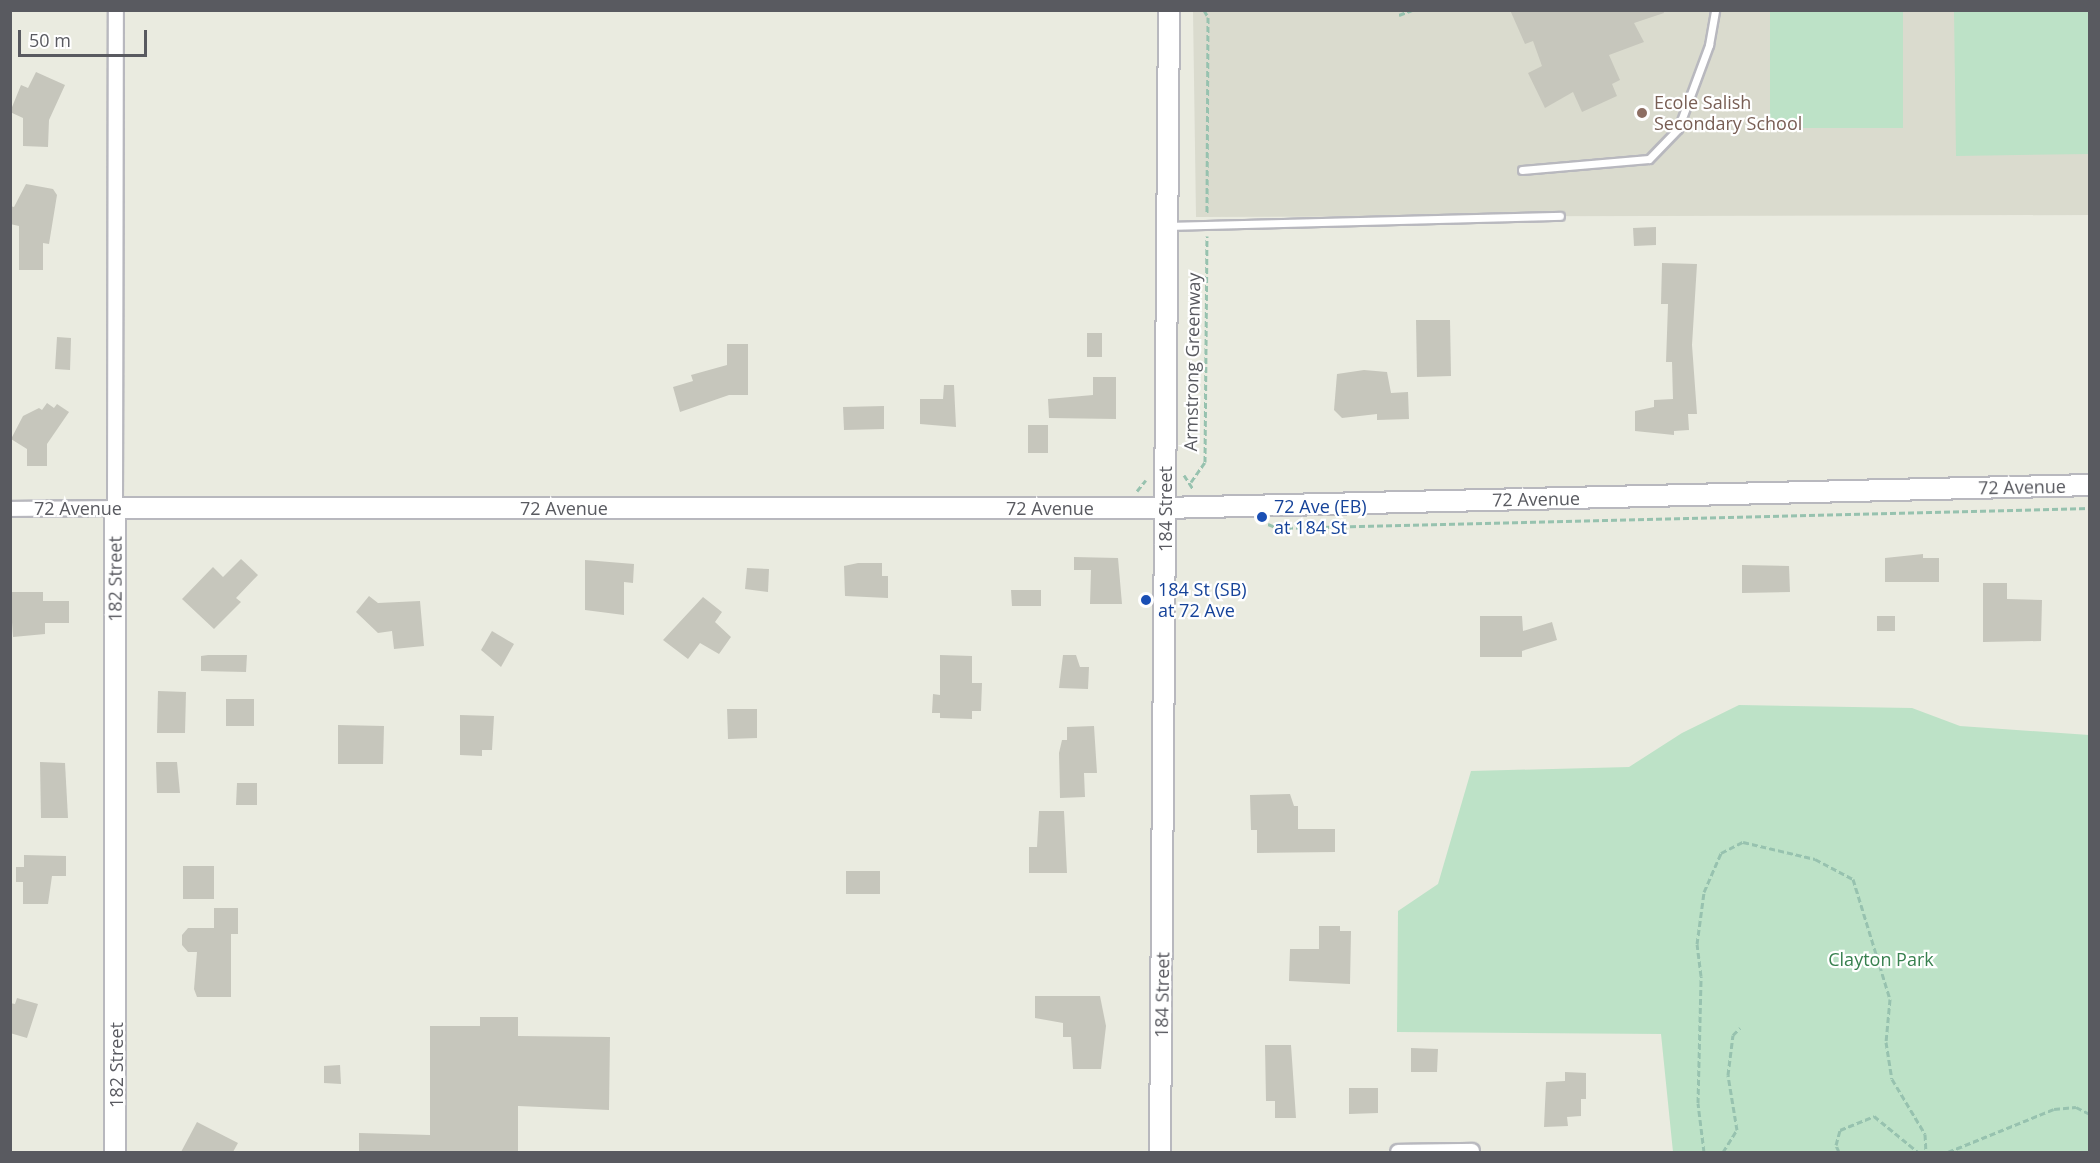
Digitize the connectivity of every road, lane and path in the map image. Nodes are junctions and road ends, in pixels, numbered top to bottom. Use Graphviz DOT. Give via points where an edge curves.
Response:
graph roads {
  1 [pos="116,10"];
  2 [pos="1169,10"];
  3 [pos="1204,10"];
  4 [pos="1412,10"];
  5 [pos="1715,10"];
  6 [pos="1399,15"];
  7 [pos="1522,170"];
  8 [pos="1207,210"];
  9 [pos="1560,216"];
  10 [pos="1167,226"];
  11 [pos="1207,236"];
  12 [pos="1151,475"];
  13 [pos="1186,476"];
  14 [pos="1190,483"];
  15 [pos="2090,485"];
  16 [pos="1193,489"];
  17 [pos="1137,490"];
  18 [pos="10,508"];
  19 [pos="115,508"];
  20 [pos="1164,508"];
  21 [pos="2090,508"];
  22 [pos="1264,523"];
  23 [pos="1740,1028"];
  24 [pos="2090,1114"];
  25 [pos="115,1151"];
  26 [pos="1472,1151"];
  27 [pos="1160,1152"];
  28 [pos="1398,1152"];
  29 [pos="1704,1152"];
  30 [pos="1723,1152"];
  31 [pos="1839,1152"];
  32 [pos="1918,1152"];
  33 [pos="1926,1152"];
  34 [pos="1948,1152"];
  1 -- 19 [label="street, 182 Street"];
  2 -- 10 [label="main road, 184 Street"];
  3 -- 8 [label="path" via="1208,17"];
  4 -- 6 [label="path"];
  5 -- 7 [label="lane" via="1709,45 1678,129 1649,159"];
  9 -- 10 [label="lane"];
  10 -- 20 [label="main road, 184 Street"];
  11 -- 14 [label="path, Armstrong Greenway" via="1205,462"];
  12 -- 17 [label="path"];
  13 -- 14 [label="path"];
  14 -- 16 [label="path"];
  15 -- 20 [label="main road, 72 Avenue"];
  18 -- 19 [label="street, 72 Avenue"];
  19 -- 20 [label="main road, 72 Avenue"];
  19 -- 25 [label="main road, 182 Street"];
  20 -- 27 [label="main road, 184 Street"];
  21 -- 22 [label="path" via="1278,528"];
  23 -- 30 [label="path" via="1733,1035 1728,1075 1737,1130"];
  24 -- 34 [label="path" via="2076,1107 2054,1109"];
  26 -- 28 [label="street"];
  29 -- 33 [label="path" via="1698,1102 1701,976 1697,944 1704,892 1721,853 1743,843 1815,859 1853,879 1890,999 1886,1042 1892,1079 1925,1134"];
  31 -- 32 [label="path" via="1836,1145 1840,1130 1874,1116"];
}
